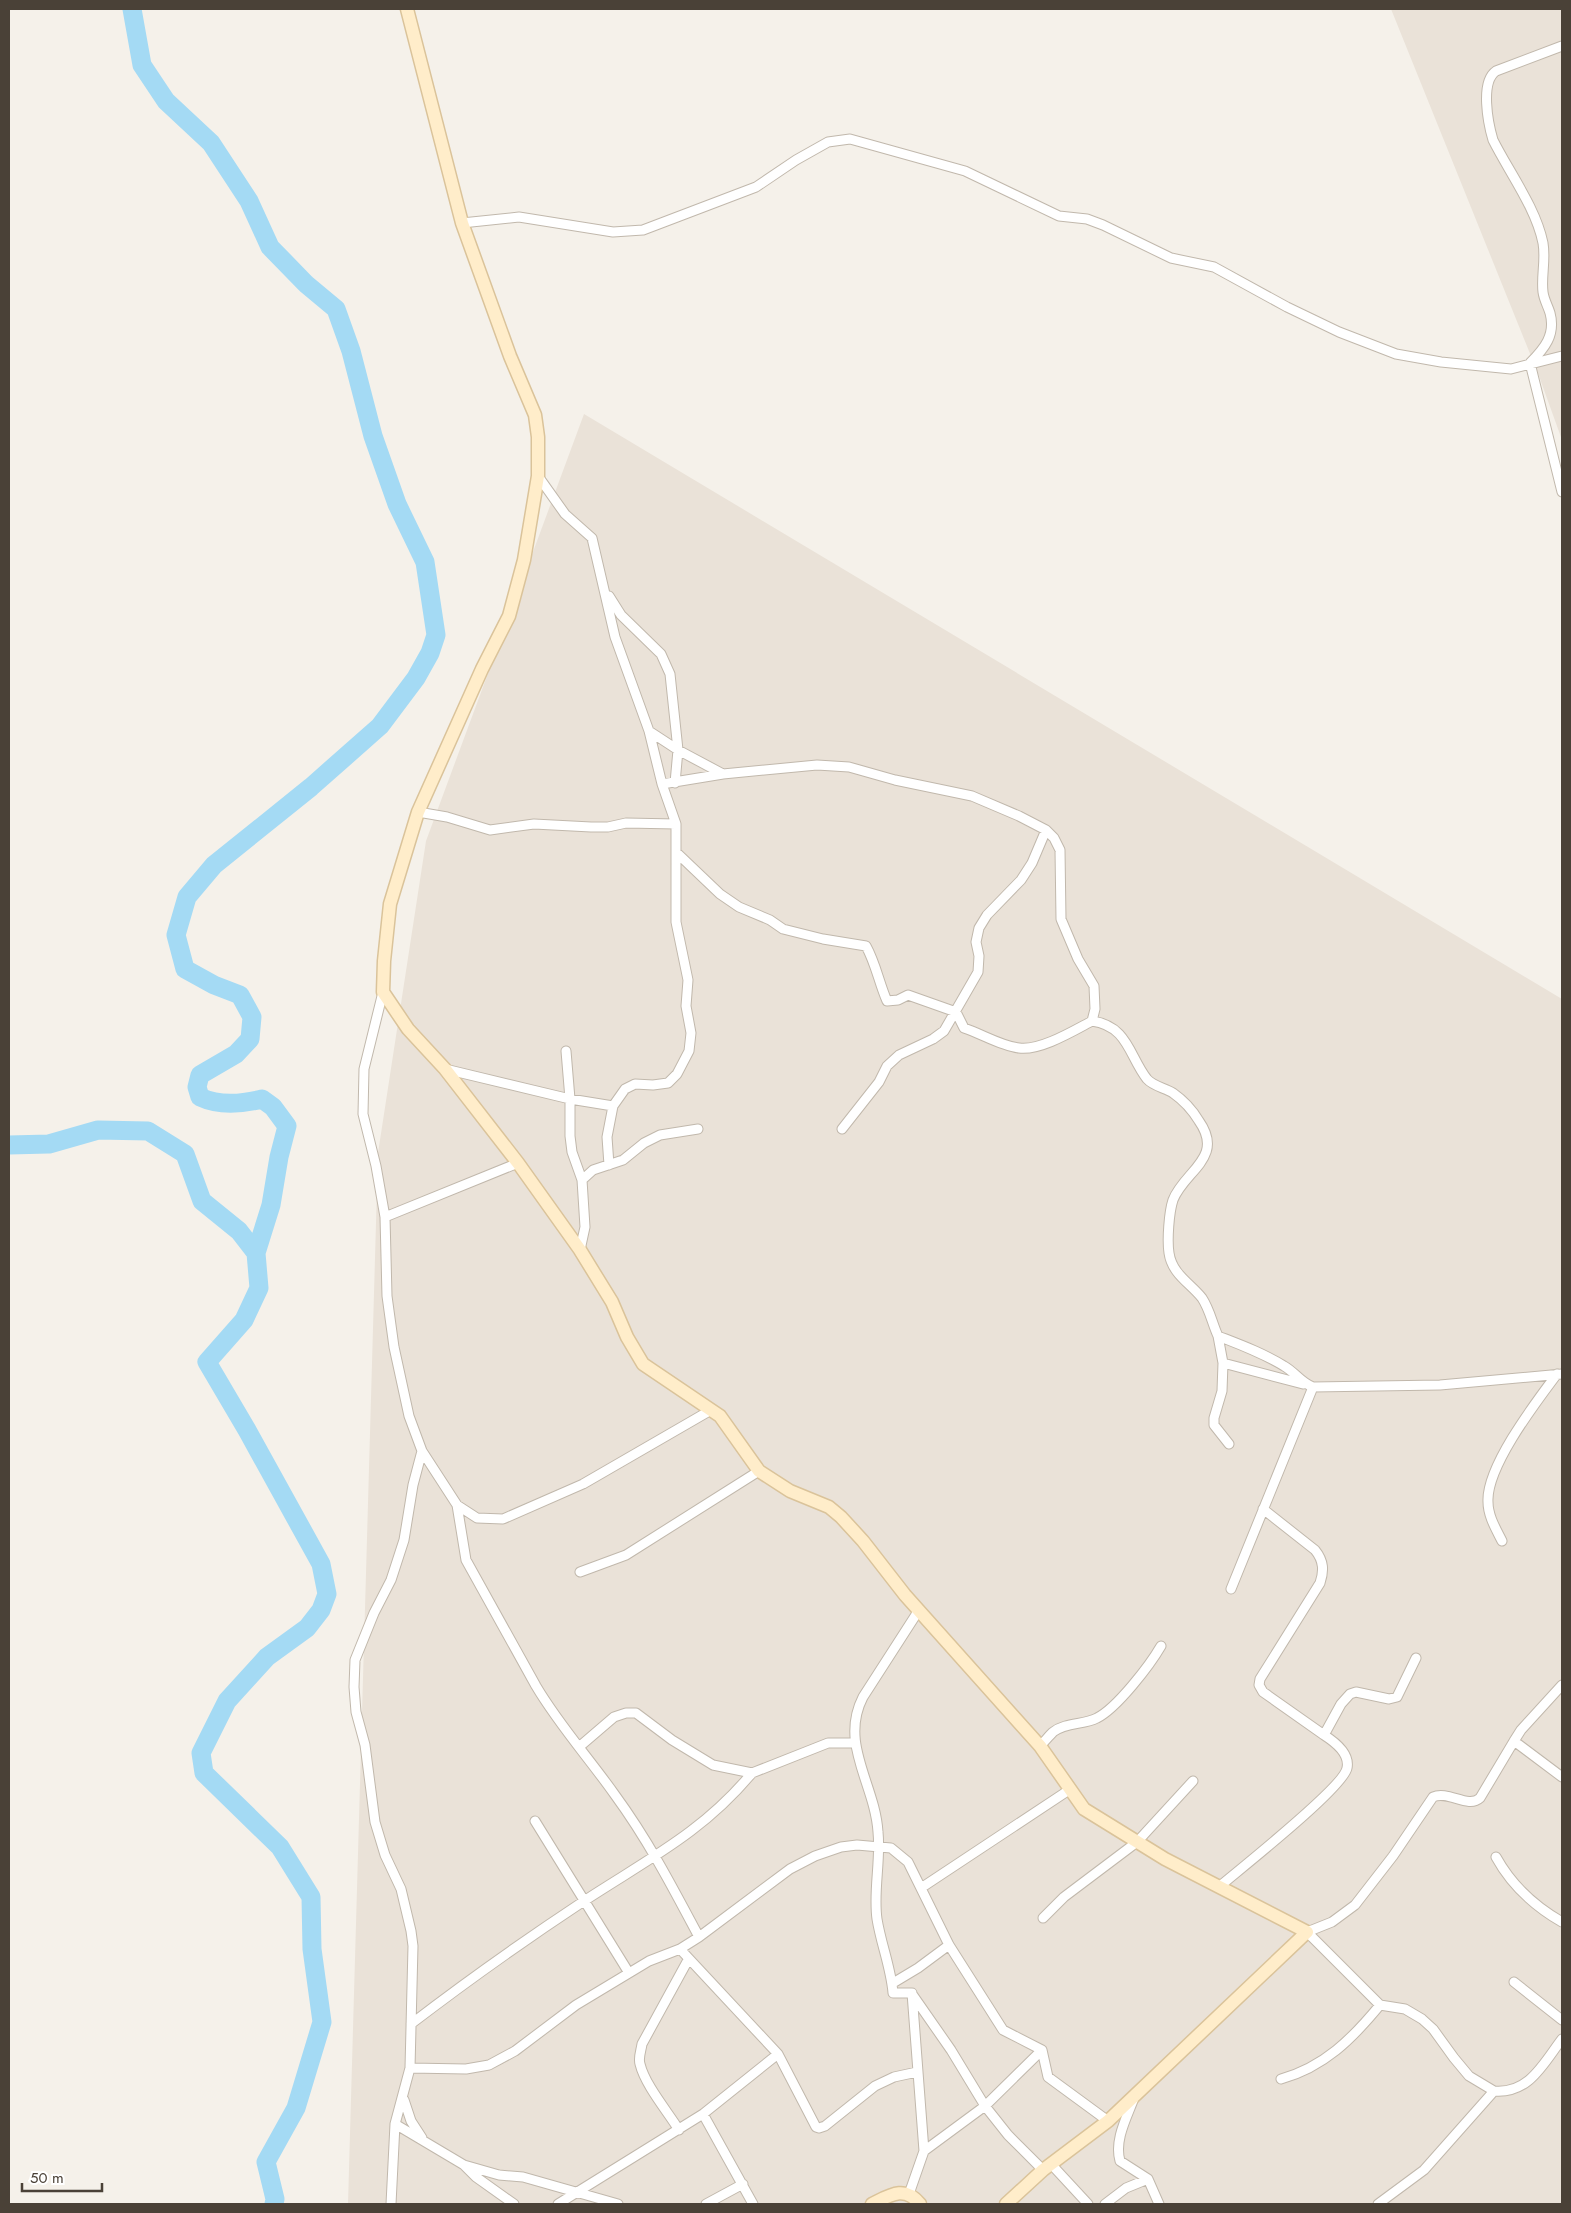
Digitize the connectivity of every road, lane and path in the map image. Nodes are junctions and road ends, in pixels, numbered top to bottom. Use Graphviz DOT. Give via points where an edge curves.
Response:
graph roads {
  1 [pos="407,9"];
  2 [pos="1562,46"];
  3 [pos="462,223"];
  4 [pos="1562,356"];
  5 [pos="1530,364"];
  6 [pos="538,476"];
  7 [pos="1562,492"];
  8 [pos="605,591"];
  9 [pos="649,731"];
  10 [pos="678,750"];
  11 [pos="723,774"];
  12 [pos="675,783"];
  13 [pos="662,784"];
  14 [pos="418,812"];
  15 [pos="676,824"];
  16 [pos="1046,830"];
  17 [pos="677,853"];
  18 [pos="383,992"];
  19 [pos="956,1012"];
  20 [pos="1092,1021"];
  21 [pos="566,1051"];
  22 [pos="445,1070"];
  23 [pos="570,1099"];
  24 [pos="613,1106"];
  25 [pos="698,1129"];
  26 [pos="842,1129"];
  27 [pos="518,1163"];
  28 [pos="609,1165"];
  29 [pos="582,1180"];
  30 [pos="384,1217"];
  31 [pos="580,1250"];
  32 [pos="1218,1336"];
  33 [pos="1223,1363"];
  34 [pos="1560,1374"];
  35 [pos="1309,1386"];
  36 [pos="711,1410"];
  37 [pos="1228,1444"];
  38 [pos="422,1451"];
  39 [pos="759,1471"];
  40 [pos="457,1504"];
  41 [pos="1263,1509"];
  42 [pos="1502,1542"];
  43 [pos="580,1572"];
  44 [pos="1231,1589"];
  45 [pos="919,1610"];
  46 [pos="1162,1646"];
  47 [pos="1416,1658"];
  48 [pos="1562,1685"];
  49 [pos="1324,1735"];
  50 [pos="1514,1741"];
  51 [pos="855,1743"];
  52 [pos="1040,1746"];
  53 [pos="579,1747"];
  54 [pos="752,1773"];
  55 [pos="1562,1777"];
  56 [pos="1193,1781"];
  57 [pos="1069,1790"];
  58 [pos="534,1821"];
  59 [pos="1137,1842"];
  60 [pos="878,1846"];
  61 [pos="657,1856"];
  62 [pos="1496,1857"];
  63 [pos="1220,1886"];
  64 [pos="921,1888"];
  65 [pos="585,1901"];
  66 [pos="1043,1918"];
  67 [pos="1562,1922"];
  68 [pos="1307,1932"];
  69 [pos="699,1937"];
  70 [pos="949,1945"];
  71 [pos="680,1949"];
  72 [pos="688,1960"];
  73 [pos="629,1973"];
  74 [pos="1514,1982"];
  75 [pos="892,1983"];
  76 [pos="912,1993"];
  77 [pos="1380,2005"];
  78 [pos="1562,2020"];
  79 [pos="411,2024"];
  80 [pos="1562,2039"];
  81 [pos="1042,2050"];
  82 [pos="778,2054"];
  83 [pos="410,2068"];
  84 [pos="917,2072"];
  85 [pos="1281,2079"];
  86 [pos="1494,2091"];
  87 [pos="1135,2095"];
  88 [pos="403,2099"];
  89 [pos="985,2106"];
  90 [pos="702,2114"];
  91 [pos="1108,2121"];
  92 [pos="396,2124"];
  93 [pos="679,2130"];
  94 [pos="423,2140"];
  95 [pos="924,2151"];
  96 [pos="464,2165"];
  97 [pos="1047,2167"];
  98 [pos="1148,2178"];
  99 [pos="743,2184"];
  100 [pos="578,2193"];
  101 [pos="909,2194"];
  102 [pos="391,2204"];
  103 [pos="514,2204"];
  104 [pos="558,2204"];
  105 [pos="618,2204"];
  106 [pos="706,2204"];
  107 [pos="753,2204"];
  108 [pos="872,2204"];
  109 [pos="920,2204"];
  110 [pos="1006,2204"];
  111 [pos="1088,2204"];
  112 [pos="1105,2204"];
  113 [pos="1159,2204"];
  114 [pos="1378,2204"];
  1 -- 3 [label="street"];
  2 -- 5 [label="street" via="1496,71 1487,85 1493,140 1538,225 1543,245 1542,291 1550,314 1551,334 1545,347"];
  3 -- 5 [label="street" via="519,217 613,232 643,230 756,187 828,142 850,139 964,171 1059,216 1087,219 1171,258 1214,267 1287,307 1389,352 1503,369"];
  3 -- 6 [label="street" via="535,415"];
  4 -- 5 [label="street"];
  5 -- 7 [label="street"];
  6 -- 8 [label="street" via="565,514 592,538"];
  6 -- 14 [label="street" via="524,560 509,616"];
  8 -- 9 [label="street" via="615,637"];
  8 -- 10 [label="street" via="621,615 661,654 670,674"];
  9 -- 10 [label="street"];
  9 -- 13 [label="street"];
  10 -- 11 [label="street"];
  10 -- 12 [label="street"];
  11 -- 12 [label="street"];
  11 -- 16 [label="street" via="817,765 849,768 972,796"];
  12 -- 13 [label="street"];
  13 -- 15 [label="street"];
  14 -- 15 [label="street" via="490,830 534,824 608,827 626,823"];
  14 -- 18 [label="street" via="390,904"];
  15 -- 17 [label="street"];
  16 -- 19 [label="street" via="1021,880 987,915 979,928 976,942 980,956 978,972"];
  16 -- 20 [label="street" via="1060,850 1061,919 1094,986"];
  17 -- 19 [label="street" via="720,894 783,929 866,946 876,965 887,1001 908,995"];
  17 -- 24 [label="street" via="676,922 688,980 689,1051 677,1074 668,1083 635,1084 625,1089"];
  18 -- 22 [label="street" via="408,1029"];
  18 -- 30 [label="street" via="364,1069 362,1114 376,1166"];
  19 -- 20 [label="street" via="964,1028 1017,1048 1030,1049"];
  19 -- 26 [label="street" via="944,1031 899,1055 887,1066"];
  20 -- 32 [label="street" via="1103,1023 1119,1034 1129,1045 1148,1080 1173,1093 1201,1123 1208,1143 1207,1154 1174,1199 1169,1253 1173,1267 1210,1310"];
  21 -- 23 [label="street"];
  22 -- 23 [label="street"];
  22 -- 27 [label="street"];
  23 -- 24 [label="street"];
  23 -- 29 [label="street" via="572,1152"];
  24 -- 28 [label="street" via="607,1137"];
  25 -- 28 [label="street" via="660,1135 623,1160"];
  27 -- 30 [label="street"];
  27 -- 31 [label="street"];
  28 -- 29 [label="street" via="593,1170"];
  29 -- 31 [label="street" via="585,1227"];
  30 -- 38 [label="street" via="387,1296 394,1347 409,1416"];
  31 -- 36 [label="street" via="612,1302 643,1364"];
  32 -- 33 [label="street"];
  32 -- 35 [label="street" via="1270,1357"];
  33 -- 35 [label="street"];
  33 -- 37 [label="street" via="1222,1391 1214,1426"];
  34 -- 35 [label="street" via="1440,1385"];
  34 -- 42 [label="street" via="1517,1429 1493,1475 1487,1501 1492,1522"];
  35 -- 41 [label="street"];
  36 -- 39 [label="street" via="731,1429"];
  36 -- 40 [label="street" via="583,1484 503,1519 477,1518"];
  38 -- 40 [label="street"];
  38 -- 79 [label="street" via="404,1540 391,1580 355,1660 354,1687 375,1822 385,1855 401,1889 411,1931"];
  39 -- 43 [label="street" via="626,1555"];
  39 -- 45 [label="street" via="790,1491 829,1507 841,1517"];
  40 -- 53 [label="street" via="466,1560 548,1706"];
  41 -- 44 [label="street"];
  41 -- 49 [label="street" via="1315,1550 1324,1572 1259,1684 1264,1692"];
  45 -- 51 [label="street" via="857,1709"];
  45 -- 52 [label="street"];
  46 -- 52 [label="street" via="1107,1712 1086,1722 1065,1726"];
  47 -- 49 [label="street" via="1397,1697 1389,1699 1356,1692 1350,1694"];
  48 -- 50 [label="street"];
  49 -- 63 [label="street" via="1338,1745 1346,1757 1348,1766 1344,1776"];
  50 -- 55 [label="street"];
  50 -- 68 [label="street" via="1480,1798 1471,1802 1441,1795 1433,1797 1355,1905 1332,1922"];
  51 -- 54 [label="street" via="828,1742"];
  51 -- 60 [label="street" via="876,1813"];
  52 -- 57 [label="street"];
  53 -- 54 [label="street" via="614,1717 636,1713 713,1765"];
  53 -- 61 [label="street"];
  54 -- 61 [label="street" via="731,1799"];
  56 -- 59 [label="street"];
  57 -- 59 [label="street" via="1084,1809"];
  57 -- 64 [label="street"];
  58 -- 65 [label="street"];
  59 -- 63 [label="street"];
  59 -- 66 [label="street" via="1064,1897"];
  60 -- 64 [label="street" via="897,1851 908,1862"];
  60 -- 69 [label="street" via="841,1847 815,1856 790,1869"];
  60 -- 75 [label="street" via="877,1918"];
  61 -- 65 [label="street"];
  61 -- 69 [label="street"];
  62 -- 67 [label="street" via="1530,1902"];
  63 -- 68 [label="street"];
  64 -- 70 [label="street"];
  65 -- 73 [label="street"];
  65 -- 79 [label="street" via="507,1953"];
  68 -- 77 [label="street"];
  68 -- 87 [label="street"];
  69 -- 71 [label="street"];
  70 -- 75 [label="street"];
  70 -- 81 [label="street" via="1003,2030"];
  71 -- 72 [label="street"];
  71 -- 73 [label="street"];
  72 -- 82 [label="street"];
  72 -- 93 [label="street" via="642,2044 640,2056 640,2064 648,2080"];
  73 -- 83 [label="street" via="576,2005 516,2051 489,2065"];
  74 -- 78 [label="street"];
  75 -- 76 [label="street" via="894,1993"];
  76 -- 84 [label="street"];
  76 -- 89 [label="street"];
  77 -- 85 [label="street" via="1343,2046 1322,2062 1300,2074"];
  77 -- 86 [label="street" via="1405,2009 1422,2019 1469,2076"];
  79 -- 83 [label="street"];
  80 -- 86 [label="street" via="1528,2083 1506,2092"];
  81 -- 89 [label="street"];
  81 -- 91 [label="street" via="1048,2078"];
  82 -- 84 [label="street" via="813,2124 819,2128 875,2086 894,2077"];
  82 -- 90 [label="street"];
  83 -- 88 [label="street"];
  84 -- 95 [label="street"];
  86 -- 114 [label="street" via="1424,2170"];
  87 -- 91 [label="street"];
  87 -- 98 [label="street" via="1118,2154 1120,2161"];
  88 -- 92 [label="street"];
  88 -- 94 [label="street"];
  89 -- 95 [label="street"];
  89 -- 97 [label="street" via="1008,2135"];
  90 -- 93 [label="street"];
  90 -- 99 [label="street"];
  91 -- 97 [label="street"];
  92 -- 94 [label="street"];
  92 -- 102 [label="street"];
  93 -- 100 [label="street"];
  94 -- 96 [label="street"];
  95 -- 101 [label="street"];
  96 -- 100 [label="street"];
  96 -- 103 [label="street"];
  97 -- 110 [label="street"];
  97 -- 111 [label="street"];
  98 -- 112 [label="street" via="1126,2188"];
  98 -- 113 [label="street"];
  99 -- 106 [label="street"];
  99 -- 107 [label="street"];
  100 -- 104 [label="street"];
  100 -- 105 [label="street"];
  101 -- 108 [label="street" via="892,2195"];
  101 -- 109 [label="street"];
}
